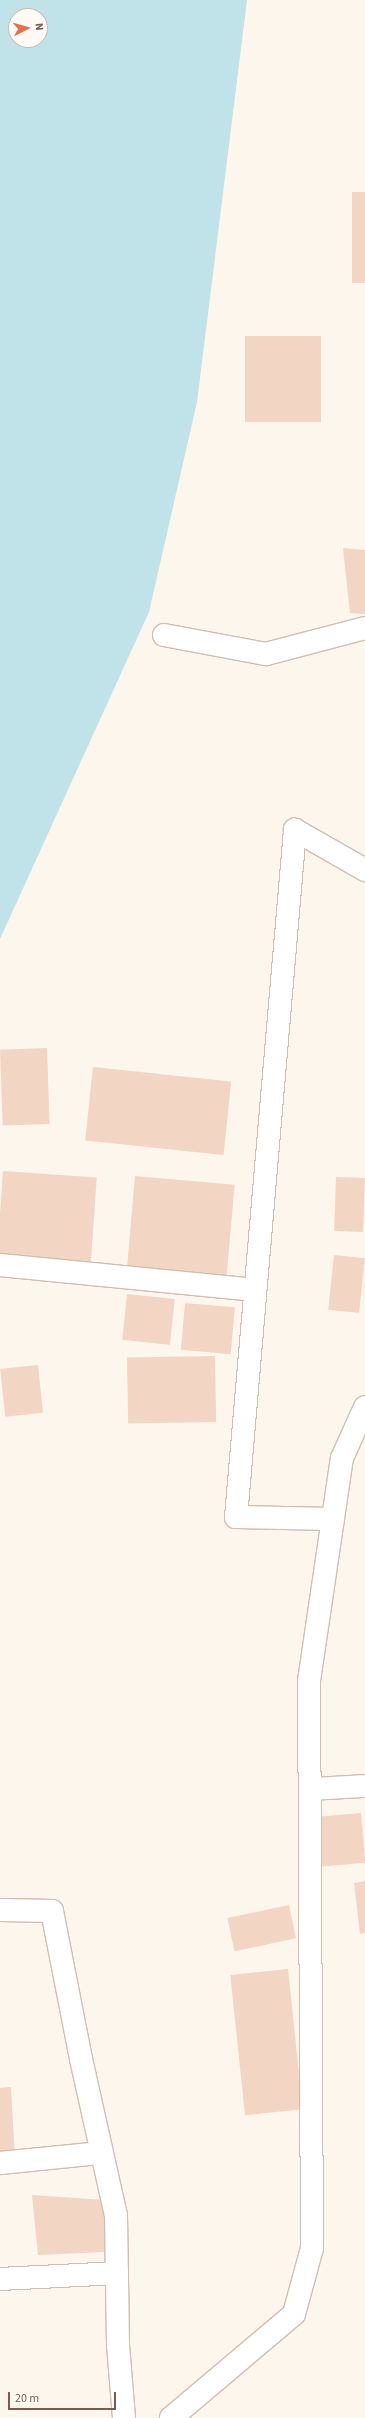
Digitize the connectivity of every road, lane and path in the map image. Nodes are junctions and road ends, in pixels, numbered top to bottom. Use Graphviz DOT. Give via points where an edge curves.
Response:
graph roads {
  1 [pos="365,628"];
  2 [pos="164,636"];
  3 [pos="365,870"];
  4 [pos="0,1266"];
  5 [pos="255,1290"];
  6 [pos="365,1407"];
  7 [pos="333,1519"];
  8 [pos="365,1786"];
  9 [pos="311,1789"];
  10 [pos="0,1910"];
  11 [pos="101,2153"];
  12 [pos="0,2164"];
  13 [pos="117,2273"];
  14 [pos="0,2279"];
  15 [pos="124,2418"];
  16 [pos="170,2418"];
  1 -- 2 [label="street" via="266,654"];
  3 -- 5 [label="street" via="295,830"];
  4 -- 5 [label="street"];
  5 -- 7 [label="street" via="236,1517"];
  6 -- 7 [label="street" via="342,1458"];
  7 -- 9 [label="street" via="309,1681"];
  8 -- 9 [label="street"];
  9 -- 16 [label="street" via="312,2248 294,2314"];
  10 -- 11 [label="street" via="52,1911"];
  11 -- 12 [label="street"];
  11 -- 13 [label="street" via="116,2216"];
  13 -- 14 [label="street"];
  13 -- 15 [label="street" via="118,2344"];
}
